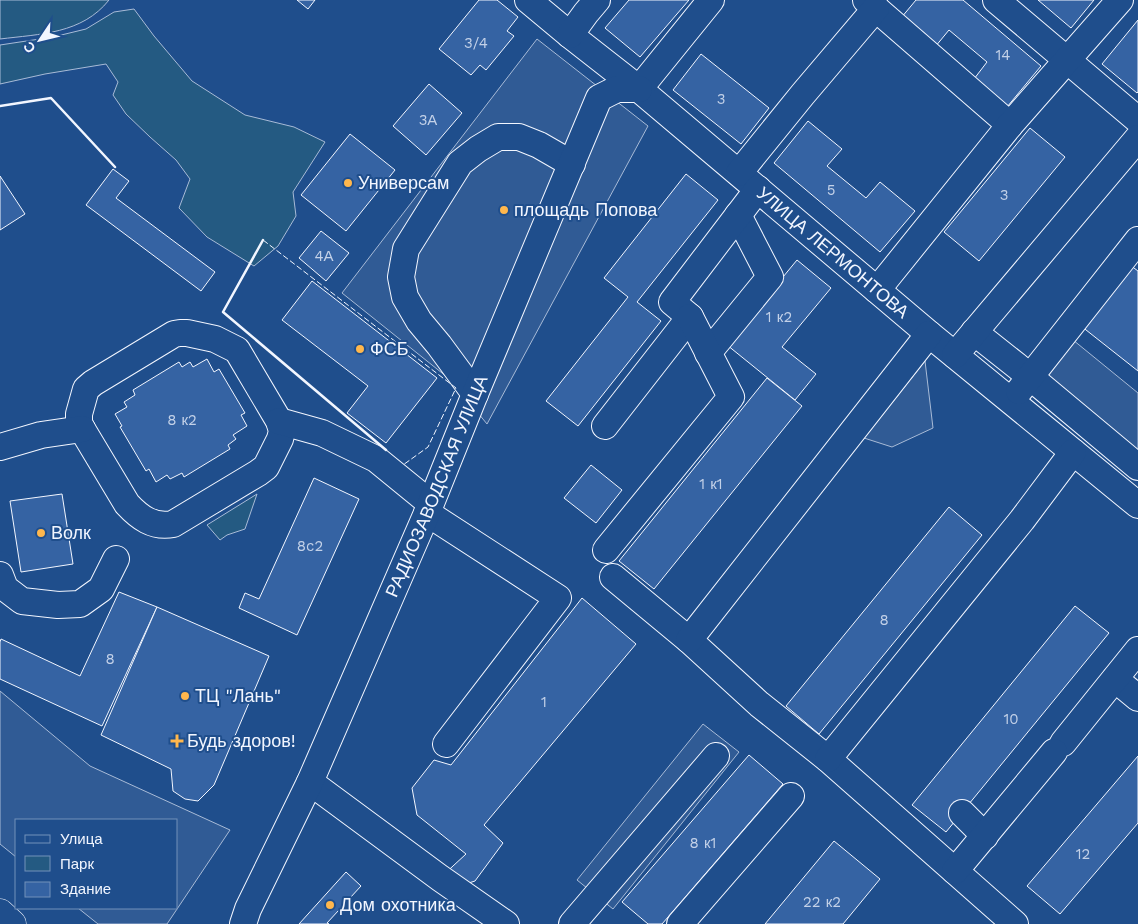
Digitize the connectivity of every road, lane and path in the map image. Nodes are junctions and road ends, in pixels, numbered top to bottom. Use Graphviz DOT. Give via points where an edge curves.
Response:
graph roads {
  1 [pos="528,0"];
  2 [pos="597,0"];
  3 [pos="711,0"];
  4 [pos="996,0"];
  5 [pos="1120,0"];
  6 [pos="871,4"];
  7 [pos="570,35"];
  8 [pos="1068,61"];
  9 [pos="639,89"];
  10 [pos="1138,120"];
  11 [pos="1010,125"];
  12 [pos="1138,138"];
  13 [pos="572,164"];
  14 [pos="749,181"];
  15 [pos="738,216"];
  16 [pos="1138,240"];
  17 [pos="877,290"];
  18 [pos="690,317"];
  19 [pos="974,332"];
  20 [pos="928,334"];
  21 [pos="708,353"];
  22 [pos="955,355"];
  23 [pos="1030,377"];
  24 [pos="475,394"];
  25 [pos="1011,401"];
  26 [pos="279,421"];
  27 [pos="605,426"];
  28 [pos="82,429"];
  29 [pos="0,447"];
  30 [pos="1073,452"];
  31 [pos="1138,467"];
  32 [pos="1138,506"];
  33 [pos="428,508"];
  34 [pos="606,550"];
  35 [pos="116,559"];
  36 [pos="0,575"];
  37 [pos="613,577"];
  38 [pos="689,640"];
  39 [pos="1138,650"];
  40 [pos="1115,679"];
  41 [pos="1138,698"];
  42 [pos="446,744"];
  43 [pos="716,756"];
  44 [pos="828,758"];
  45 [pos="310,782"];
  46 [pos="791,796"];
  47 [pos="962,812"];
  48 [pos="985,836"];
  49 [pos="955,871"];
  50 [pos="0,913"];
  51 [pos="242,919"];
  52 [pos="585,920"];
  53 [pos="12,924"];
  54 [pos="506,924"];
  55 [pos="680,924"];
  56 [pos="1015,924"];
  1 -- 7 [label="street, УЛИЦА ЛЕРМОНТОВА"];
  2 -- 7 [label="street"];
  3 -- 9 [label="street"];
  4 -- 8 [label="street"];
  5 -- 8 [label="street"];
  6 -- 11 [label="street"];
  6 -- 14 [label="street" via="803,94"];
  7 -- 9 [label="street, УЛИЦА ЛЕРМОНТОВА"];
  8 -- 10 [label="street"];
  8 -- 11 [label="street"];
  9 -- 13 [label="street, РАДИОЗАВОДСКАЯ УЛИЦА" via="617,89 599,98"];
  9 -- 14 [label="street, УЛИЦА ЛЕРМОНТОВА"];
  11 -- 17 [label="street"];
  12 -- 19 [label="street"];
  13 -- 24 [label="street, РАДИОЗАВОДСКАЯ УЛИЦА"];
  13 -- 24 [label="street" via="519,137 498,137 460,163 406,250 401,277 406,297 419,321"];
  14 -- 15 [label="street"];
  14 -- 17 [label="street, УЛИЦА ЛЕРМОНТОВА"];
  15 -- 18 [label="street" via="672,302"];
  15 -- 21 [label="street" via="770,277"];
  16 -- 23 [label="street"];
  17 -- 20 [label="street, УЛИЦА ЛЕРМОНТОВА"];
  18 -- 21 [label="street"];
  18 -- 27 [label="street"];
  19 -- 22 [label="street"];
  19 -- 23 [label="street"];
  20 -- 22 [label="street, УЛИЦА ЛЕРМОНТОВА"];
  20 -- 38 [label="street"];
  21 -- 34 [label="street" via="731,397"];
  22 -- 25 [label="street, УЛИЦА ЛЕРМОНТОВА"];
  23 -- 25 [label="street"];
  23 -- 31 [label="street"];
  24 -- 33 [label="street, РАДИОЗАВОДСКАЯ УЛИЦА"];
  25 -- 30 [label="street, УЛИЦА ЛЕРМОНТОВА"];
  26 -- 28 [label="street" via="237,350 215,339 180,333 93,382 86,389 79,414"];
  26 -- 28 [label="street" via="280,439 266,467 167,525 144,520 127,504"];
  26 -- 33 [label="street" via="322,433 376,459"];
  28 -- 29 [label="street" via="41,435"];
  30 -- 32 [label="street, УЛИЦА ЛЕРМОНТОВА"];
  30 -- 44 [label="street" via="1022,520"];
  33 -- 42 [label="street" via="558,598"];
  33 -- 45 [label="street, РАДИОЗАВОДСКАЯ УЛИЦА"];
  35 -- 36 [label="street" via="101,589 80,604 58,605 22,600 5,588"];
  37 -- 38 [label="street"];
  38 -- 44 [label="street" via="760,704"];
  39 -- 40 [label="street"];
  40 -- 41 [label="street"];
  40 -- 48 [label="street"];
  43 -- 52 [label="street"];
  44 -- 49 [label="street"];
  45 -- 51 [label="street, РАДИОЗАВОДСКАЯ УЛИЦА"];
  45 -- 54 [label="street"];
  46 -- 55 [label="street"];
  47 -- 48 [label="street"];
  48 -- 49 [label="street"];
  49 -- 56 [label="street"];
  50 -- 53 [label="main road"];
}
